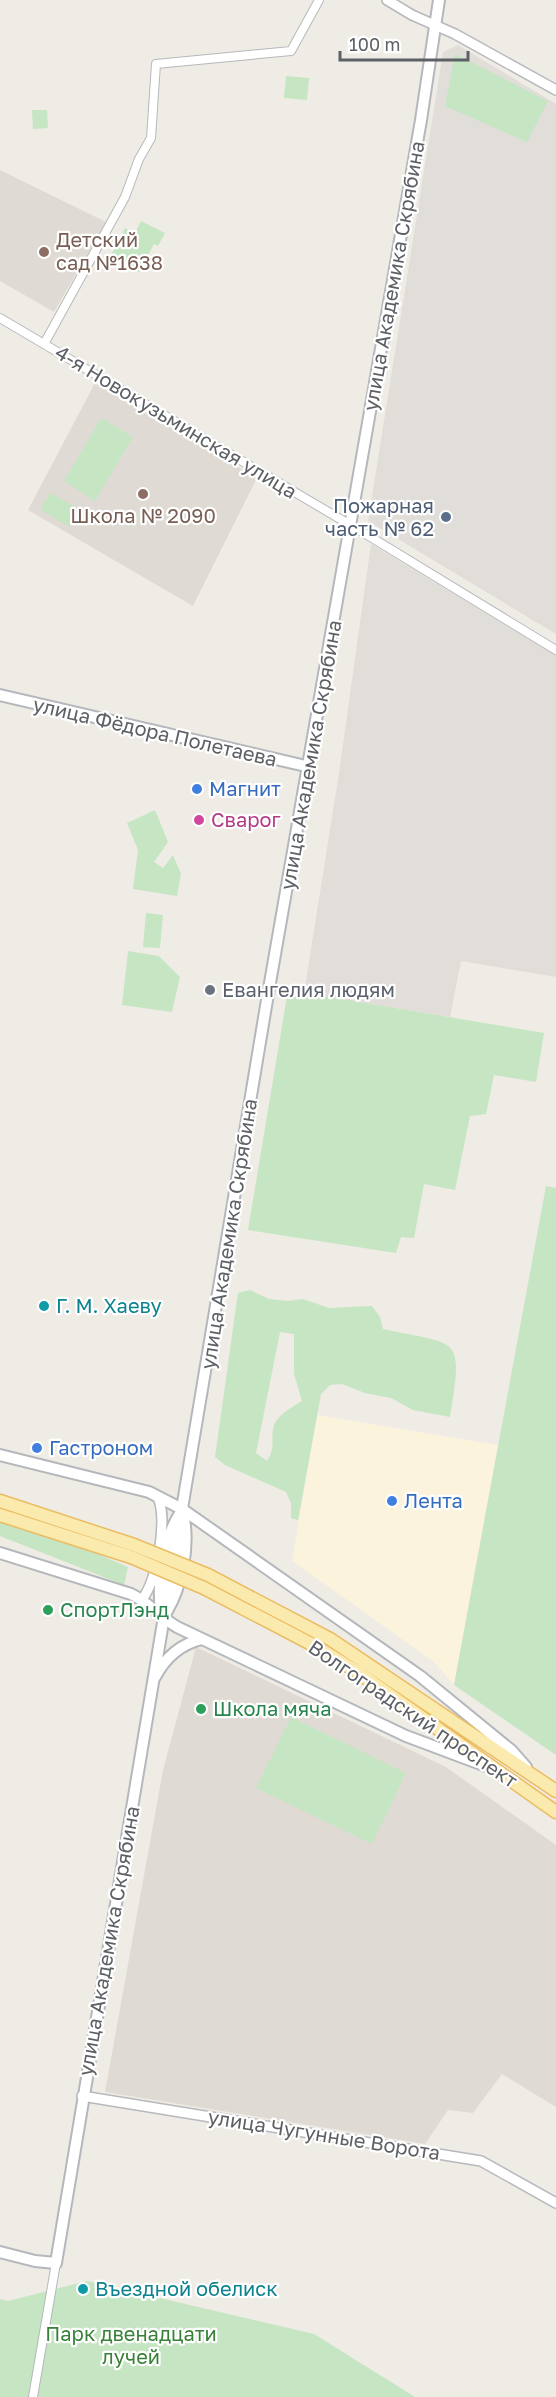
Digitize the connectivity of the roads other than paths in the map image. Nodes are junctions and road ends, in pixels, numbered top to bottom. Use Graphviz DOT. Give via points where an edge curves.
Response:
graph roads {
  1 [pos="319,0"];
  2 [pos="387,0"];
  3 [pos="439,0"];
  4 [pos="434,24"];
  5 [pos="556,90"];
  6 [pos="0,318"];
  7 [pos="44,344"];
  8 [pos="351,526"];
  9 [pos="556,650"];
  10 [pos="0,695"];
  11 [pos="310,767"];
  12 [pos="0,1455"];
  13 [pos="157,1496"];
  14 [pos="0,1501"];
  15 [pos="182,1509"];
  16 [pos="0,1515"];
  17 [pos="132,1551"];
  18 [pos="0,1553"];
  19 [pos="142,1599"];
  20 [pos="163,1619"];
  21 [pos="202,1639"];
  22 [pos="153,1681"];
  23 [pos="493,1768"];
  24 [pos="537,1778"];
  25 [pos="556,1791"];
  26 [pos="556,1812"];
  27 [pos="82,2096"];
  28 [pos="556,2203"];
  29 [pos="0,2252"];
  30 [pos="56,2263"];
  31 [pos="33,2397"];
  1 -- 7 [label="street" via="291,51 156,64 151,138 125,197"];
  2 -- 4 [label="street"];
  3 -- 4 [label="main road, улица Академика Скрябина"];
  4 -- 5 [label="street"];
  4 -- 8 [label="main road, улица Академика Скрябина"];
  6 -- 7 [label="street, 4-я Новокузьминская улица"];
  7 -- 8 [label="street, 4-я Новокузьминская улица"];
  8 -- 9 [label="street, 4-я Новокузьминская улица"];
  8 -- 11 [label="main road, улица Академика Скрябина"];
  10 -- 11 [label="main road, улица Фёдора Полетаева"];
  11 -- 15 [label="main road, улица Академика Скрябина"];
  12 -- 13 [label="main road"];
  13 -- 15 [label="main road"];
  13 -- 19 [label="street" via="164,1514 152,1584"];
  14 -- 17 [label="main road, Волгоградский проспект"];
  15 -- 20 [label="main road, улица Академика Скрябина" via="187,1536 176,1596"];
  15 -- 20 [label="main road, улица Академика Скрябина" via="169,1531 158,1590"];
  15 -- 24 [label="main road" via="420,1676 512,1751"];
  16 -- 17 [label="main road, Волгоградский проспект"];
  17 -- 23 [label="main road, Волгоградский проспект, bridge" via="317,1647"];
  17 -- 24 [label="main road, Волгоградский проспект, bridge" via="207,1575 330,1639"];
  18 -- 19 [label="main road" via="72,1573"];
  19 -- 20 [label="main road"];
  20 -- 21 [label="main road"];
  20 -- 22 [label="main road, улица Академика Скрябина"];
  21 -- 22 [label="main road" via="172,1654"];
  21 -- 23 [label="main road" via="406,1736"];
  22 -- 27 [label="main road, улица Академика Скрябина"];
  23 -- 26 [label="main road, Волгоградский проспект"];
  24 -- 25 [label="main road, Волгоградский проспект"];
  27 -- 28 [label="street, улица Чугунные Ворота" via="481,2161"];
  27 -- 30 [label="main road, улица Академика Скрябина"];
  29 -- 30 [label="main road"];
  30 -- 31 [label="street"];
}
